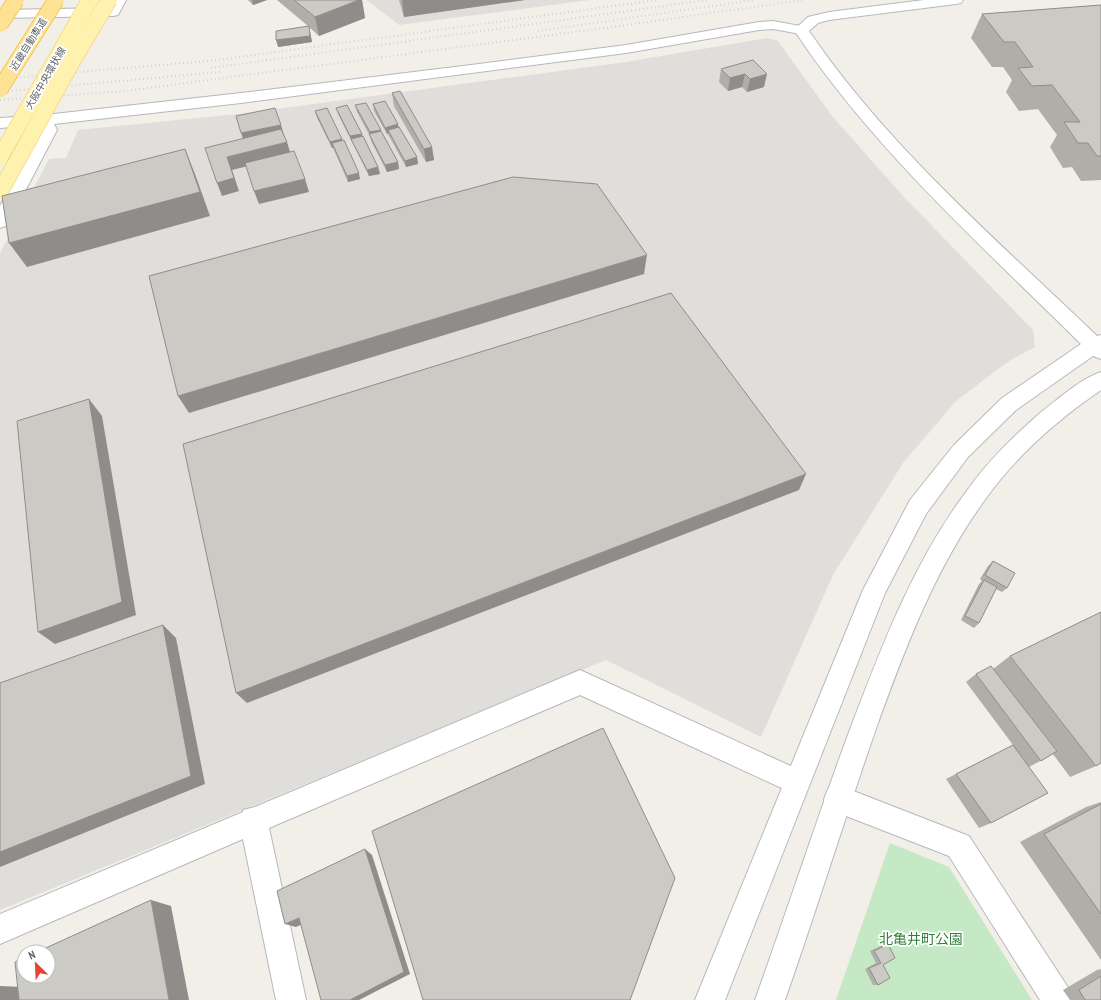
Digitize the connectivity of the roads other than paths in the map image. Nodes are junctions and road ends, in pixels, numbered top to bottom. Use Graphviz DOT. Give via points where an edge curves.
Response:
graph roads {
  1 [pos="16,0"];
  2 [pos="56,0"];
  3 [pos="90,0"];
  4 [pos="109,0"];
  5 [pos="119,0"];
  6 [pos="956,0"];
  7 [pos="0,14"];
  8 [pos="0,24"];
  9 [pos="801,30"];
  10 [pos="0,89"];
  11 [pos="45,120"];
  12 [pos="0,123"];
  13 [pos="0,156"];
  14 [pos="0,192"];
  15 [pos="0,222"];
  16 [pos="1099,346"];
  17 [pos="1101,380"];
  18 [pos="797,782"];
  19 [pos="838,799"];
  20 [pos="253,820"];
  21 [pos="0,929"];
  22 [pos="291,1000"];
  23 [pos="710,1000"];
  24 [pos="770,1000"];
  25 [pos="1058,1000"];
  1 -- 8 [label="highway, bridge"];
  2 -- 10 [label="highway, 近畿自動車道, bridge"];
  3 -- 13 [label="main road, 大阪中央環状線, bridge"];
  4 -- 14 [label="main road, bridge"];
  5 -- 7 [label="street" via="112,12"];
  6 -- 9 [label="street" via="829,16 812,20"];
  9 -- 11 [label="street" via="773,25 759,26 626,49"];
  9 -- 16 [label="street" via="875,128 942,198"];
  11 -- 12 [label="street"];
  11 -- 15 [label="street" via="50,130"];
  16 -- 18 [label="street" via="1009,404 961,451 918,507 874,590"];
  17 -- 19 [label="street" via="1066,404 1015,449 966,508 942,547 909,612 873,701"];
  18 -- 20 [label="street" via="580,682"];
  18 -- 23 [label="street"];
  19 -- 24 [label="street"];
  19 -- 25 [label="street" via="959,846"];
  20 -- 21 [label="street"];
  20 -- 22 [label="street"];
}
